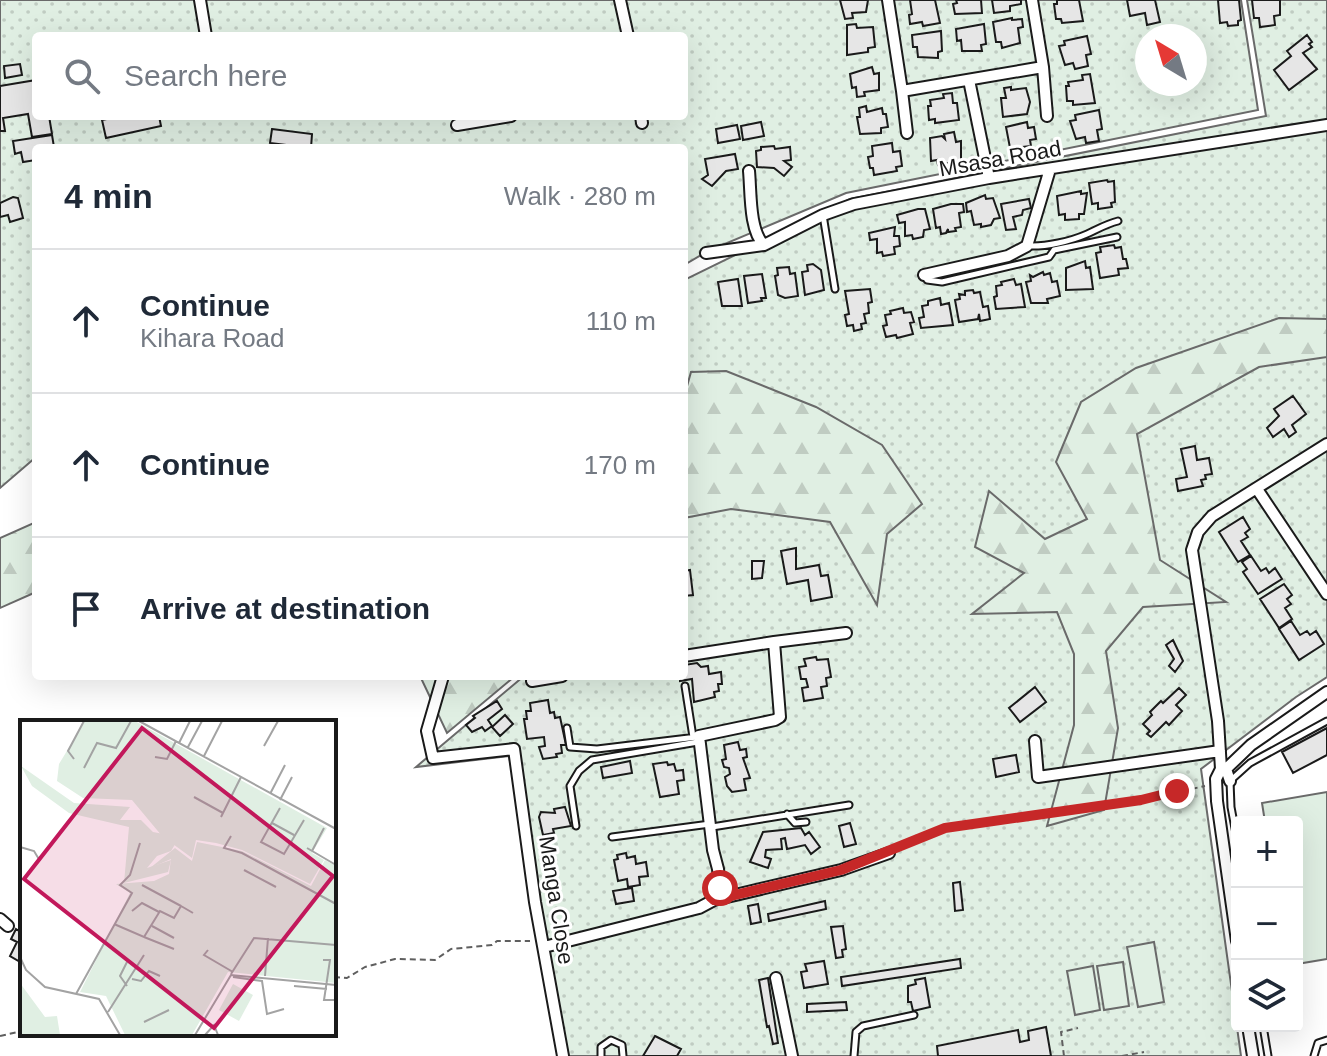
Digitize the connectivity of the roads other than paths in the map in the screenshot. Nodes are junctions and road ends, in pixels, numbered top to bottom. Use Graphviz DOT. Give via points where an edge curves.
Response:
graph roads {
  1 [pos="200,0"];
  2 [pos="620,0"];
  3 [pos="888,0"];
  4 [pos="1032,0"];
  5 [pos="205,32"];
  6 [pos="627,32"];
  7 [pos="1043,67"];
  8 [pos="969,80"];
  9 [pos="902,91"];
  10 [pos="1047,116"];
  11 [pos="487,120"];
  12 [pos="457,125"];
  13 [pos="1327,125"];
  14 [pos="907,133"];
  15 [pos="1050,169"];
  16 [pos="749,171"];
  17 [pos="989,178"];
  18 [pos="823,215"];
  19 [pos="1118,221"];
  20 [pos="1117,237"];
  21 [pos="764,245"];
  22 [pos="1027,246"];
  23 [pos="706,253"];
  24 [pos="924,275"];
  25 [pos="835,289"];
  26 [pos="1327,444"];
  27 [pos="1257,489"];
  28 [pos="1327,594"];
  29 [pos="846,633"];
  30 [pos="774,642"];
  31 [pos="688,655"];
  32 [pos="442,680"];
  33 [pos="538,680"];
  34 [pos="532,681"];
  35 [pos="685,686"];
  36 [pos="1327,692"];
  37 [pos="1327,721"];
  38 [pos="567,728"];
  39 [pos="697,738"];
  40 [pos="1035,741"];
  41 [pos="1220,751"];
  42 [pos="1224,770"];
  43 [pos="1230,781"];
  44 [pos="849,805"];
  45 [pos="787,814"];
  46 [pos="1233,816"];
  47 [pos="806,822"];
  48 [pos="576,826"];
  49 [pos="711,826"];
  50 [pos="612,837"];
  51 [pos="889,853"];
  52 [pos="1231,899"];
  53 [pos="714,900"];
  54 [pos="543,944"];
  55 [pos="776,978"];
  56 [pos="914,1015"];
  57 [pos="1249,1032"];
  58 [pos="1264,1032"];
  59 [pos="1327,1040"];
  60 [pos="563,1056"];
  61 [pos="599,1056"];
  62 [pos="623,1056"];
  63 [pos="792,1056"];
  64 [pos="854,1056"];
  65 [pos="1253,1056"];
  66 [pos="1268,1056"];
  67 [pos="1314,1056"];
  1 -- 5 [label="street"];
  2 -- 6 [label="street"];
  3 -- 9 [label="street"];
  4 -- 7 [label="street"];
  7 -- 8 [label="street"];
  7 -- 10 [label="street"];
  8 -- 9 [label="street"];
  8 -- 17 [label="street"];
  9 -- 14 [label="street"];
  11 -- 12 [label="street"];
  13 -- 15 [label="street, Msasa Road"];
  15 -- 17 [label="street, Msasa Road"];
  15 -- 22 [label="street"];
  16 -- 21 [label="street" via="754,227"];
  17 -- 18 [label="street, Msasa Road"];
  18 -- 21 [label="street, Msasa Road"];
  18 -- 25 [label="lane"];
  19 -- 22 [label="lane"];
  20 -- 24 [label="lane" via="942,282"];
  21 -- 23 [label="street, Msasa Road"];
  22 -- 24 [label="street" via="1008,256"];
  26 -- 27 [label="street"];
  27 -- 28 [label="street"];
  27 -- 41 [label="street" via="1212,516 1192,550"];
  29 -- 30 [label="street"];
  30 -- 31 [label="street"];
  30 -- 39 [label="street" via="780,717"];
  32 -- 54 [label="street, Manga Close" via="427,731 433,758 514,749"];
  33 -- 34 [label="street"];
  35 -- 39 [label="lane"];
  36 -- 42 [label="street" via="1278,724"];
  37 -- 43 [label="lane" via="1250,763"];
  38 -- 39 [label="lane" via="570,747"];
  39 -- 48 [label="lane" via="592,760 570,786"];
  39 -- 49 [label="street"];
  40 -- 41 [label="street" via="1038,777"];
  41 -- 42 [label="street"];
  42 -- 43 [label="street"];
  42 -- 52 [label="street" via="1217,801"];
  43 -- 46 [label="lane"];
  44 -- 45 [label="lane"];
  45 -- 47 [label="lane" via="795,823"];
  45 -- 49 [label="lane"];
  49 -- 50 [label="lane"];
  49 -- 53 [label="street" via="720,888"];
  51 -- 53 [label="street"];
  53 -- 54 [label="street" via="699,908"];
  54 -- 60 [label="street, Manga Close"];
  55 -- 63 [label="street"];
  56 -- 64 [label="lane" via="863,1026 856,1032"];
  57 -- 65 [label="street"];
  58 -- 66 [label="lane"];
  59 -- 67 [label="lane" via="1318,1043"];
  61 -- 62 [label="lane" via="611,1040 622,1045"];
}
